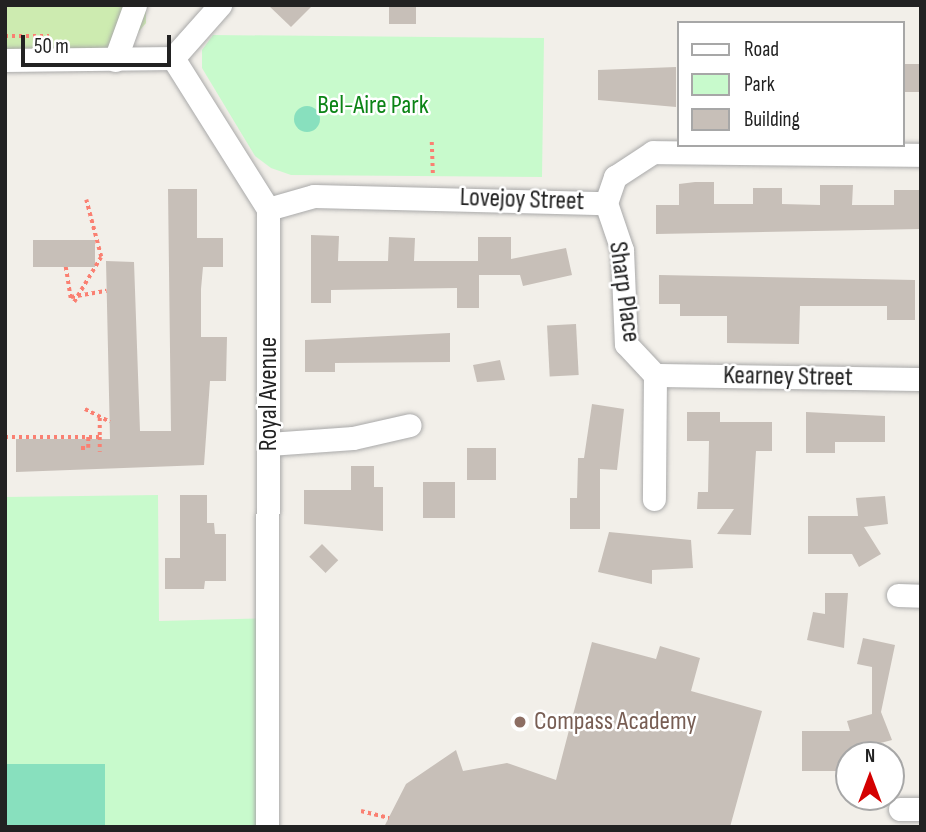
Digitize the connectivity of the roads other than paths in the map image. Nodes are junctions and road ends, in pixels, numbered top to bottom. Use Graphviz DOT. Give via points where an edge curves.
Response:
graph roads {
  1 [pos="135,5"];
  2 [pos="220,5"];
  3 [pos="173,58"];
  4 [pos="5,60"];
  5 [pos="115,60"];
  6 [pos="921,155"];
  7 [pos="606,203"];
  8 [pos="268,209"];
  9 [pos="655,376"];
  10 [pos="921,379"];
  11 [pos="410,425"];
  12 [pos="269,444"];
  13 [pos="654,499"];
  14 [pos="267,827"];
  1 -- 5 [label="street"];
  2 -- 3 [label="street"];
  3 -- 5 [label="street"];
  3 -- 8 [label="street"];
  4 -- 5 [label="street"];
  6 -- 7 [label="street, Lovejoy Street" via="653,152 615,177"];
  7 -- 8 [label="street, Lovejoy Street" via="314,196"];
  7 -- 9 [label="street, Sharp Place" via="622,250 626,344"];
  8 -- 12 [label="street, Royal Avenue"];
  9 -- 10 [label="street, Kearney Street"];
  9 -- 13 [label="street, Sharp Place"];
  11 -- 12 [label="street" via="353,438"];
  12 -- 14 [label="street, Royal Avenue"];
}
